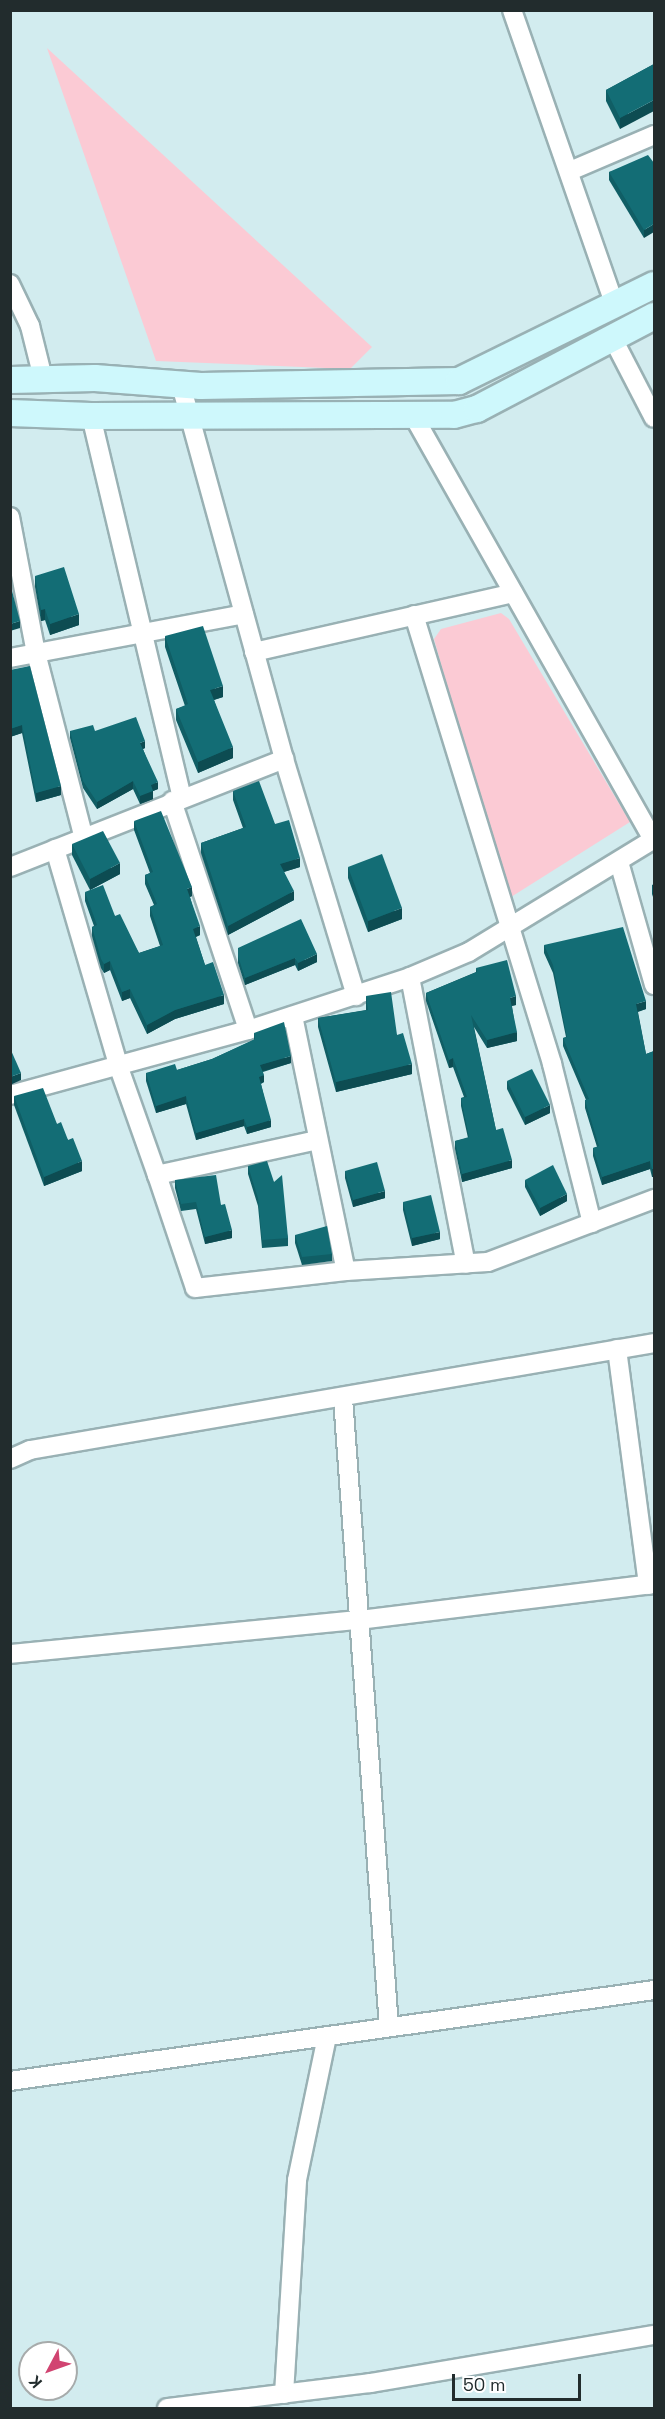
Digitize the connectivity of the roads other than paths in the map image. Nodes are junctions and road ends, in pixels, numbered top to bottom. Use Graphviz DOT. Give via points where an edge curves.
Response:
graph roads {
  1 [pos="512,10"];
  2 [pos="654,135"];
  3 [pos="570,171"];
  4 [pos="10,284"];
  5 [pos="654,285"];
  6 [pos="615,306"];
  7 [pos="654,316"];
  8 [pos="612,337"];
  9 [pos="43,378"];
  10 [pos="10,380"];
  11 [pos="181,385"];
  12 [pos="10,413"];
  13 [pos="189,414"];
  14 [pos="91,416"];
  15 [pos="414,417"];
  16 [pos="654,418"];
  17 [pos="10,517"];
  18 [pos="513,593"];
  19 [pos="244,614"];
  20 [pos="414,615"];
  21 [pos="144,633"];
  22 [pos="254,651"];
  23 [pos="36,653"];
  24 [pos="10,658"];
  25 [pos="284,759"];
  26 [pos="177,799"];
  27 [pos="84,838"];
  28 [pos="654,839"];
  29 [pos="56,849"];
  30 [pos="619,862"];
  31 [pos="10,867"];
  32 [pos="509,928"];
  33 [pos="410,976"];
  34 [pos="654,985"];
  35 [pos="356,996"];
  36 [pos="293,1016"];
  37 [pos="248,1030"];
  38 [pos="117,1065"];
  39 [pos="10,1095"];
  40 [pos="317,1140"];
  41 [pos="157,1175"];
  42 [pos="654,1199"];
  43 [pos="592,1223"];
  44 [pos="466,1264"];
  45 [pos="346,1271"];
  46 [pos="654,1343"];
  47 [pos="617,1349"];
  48 [pos="343,1398"];
  49 [pos="10,1459"];
  50 [pos="651,1584"];
  51 [pos="359,1620"];
  52 [pos="10,1654"];
  53 [pos="654,1990"];
  54 [pos="390,2027"];
  55 [pos="327,2036"];
  56 [pos="10,2081"];
  57 [pos="654,2335"];
  58 [pos="284,2394"];
  59 [pos="167,2409"];
  1 -- 3 [label="street"];
  2 -- 3 [label="street"];
  3 -- 6 [label="street"];
  4 -- 9 [label="street" via="30,326"];
  5 -- 6 [label="street"];
  6 -- 11 [label="street" via="459,381"];
  7 -- 8 [label="street"];
  8 -- 15 [label="street" via="477,410"];
  8 -- 16 [label="street"];
  9 -- 10 [label="street"];
  9 -- 11 [label="street"];
  11 -- 13 [label="street"];
  12 -- 14 [label="street"];
  13 -- 14 [label="street"];
  13 -- 15 [label="street"];
  13 -- 19 [label="street"];
  14 -- 21 [label="street"];
  15 -- 18 [label="street"];
  17 -- 23 [label="street"];
  18 -- 20 [label="street"];
  18 -- 28 [label="street"];
  19 -- 21 [label="street"];
  19 -- 22 [label="street"];
  20 -- 22 [label="street"];
  20 -- 32 [label="street"];
  21 -- 23 [label="street"];
  21 -- 26 [label="street"];
  22 -- 25 [label="street"];
  23 -- 24 [label="street"];
  23 -- 27 [label="street"];
  25 -- 26 [label="street"];
  25 -- 35 [label="street"];
  26 -- 27 [label="street"];
  26 -- 37 [label="street"];
  27 -- 29 [label="street"];
  28 -- 30 [label="street"];
  29 -- 31 [label="street"];
  29 -- 38 [label="street"];
  30 -- 32 [label="street"];
  30 -- 34 [label="street"];
  32 -- 33 [label="street" via="469,952"];
  32 -- 43 [label="street" via="552,1064"];
  33 -- 35 [label="street"];
  33 -- 44 [label="street"];
  35 -- 36 [label="street"];
  36 -- 37 [label="street"];
  36 -- 40 [label="street"];
  37 -- 38 [label="street"];
  38 -- 39 [label="street"];
  38 -- 41 [label="street"];
  40 -- 41 [label="street"];
  40 -- 45 [label="street"];
  41 -- 45 [label="street" via="195,1288"];
  42 -- 43 [label="street"];
  43 -- 44 [label="street" via="488,1262"];
  44 -- 45 [label="street"];
  46 -- 47 [label="street"];
  47 -- 48 [label="street"];
  47 -- 50 [label="street"];
  48 -- 49 [label="street" via="30,1450"];
  48 -- 51 [label="street"];
  50 -- 51 [label="street"];
  51 -- 52 [label="street"];
  51 -- 54 [label="street"];
  53 -- 54 [label="street"];
  54 -- 55 [label="street"];
  55 -- 56 [label="street"];
  55 -- 58 [label="street" via="297,2180"];
  57 -- 58 [label="street"];
  58 -- 59 [label="street"];
}
